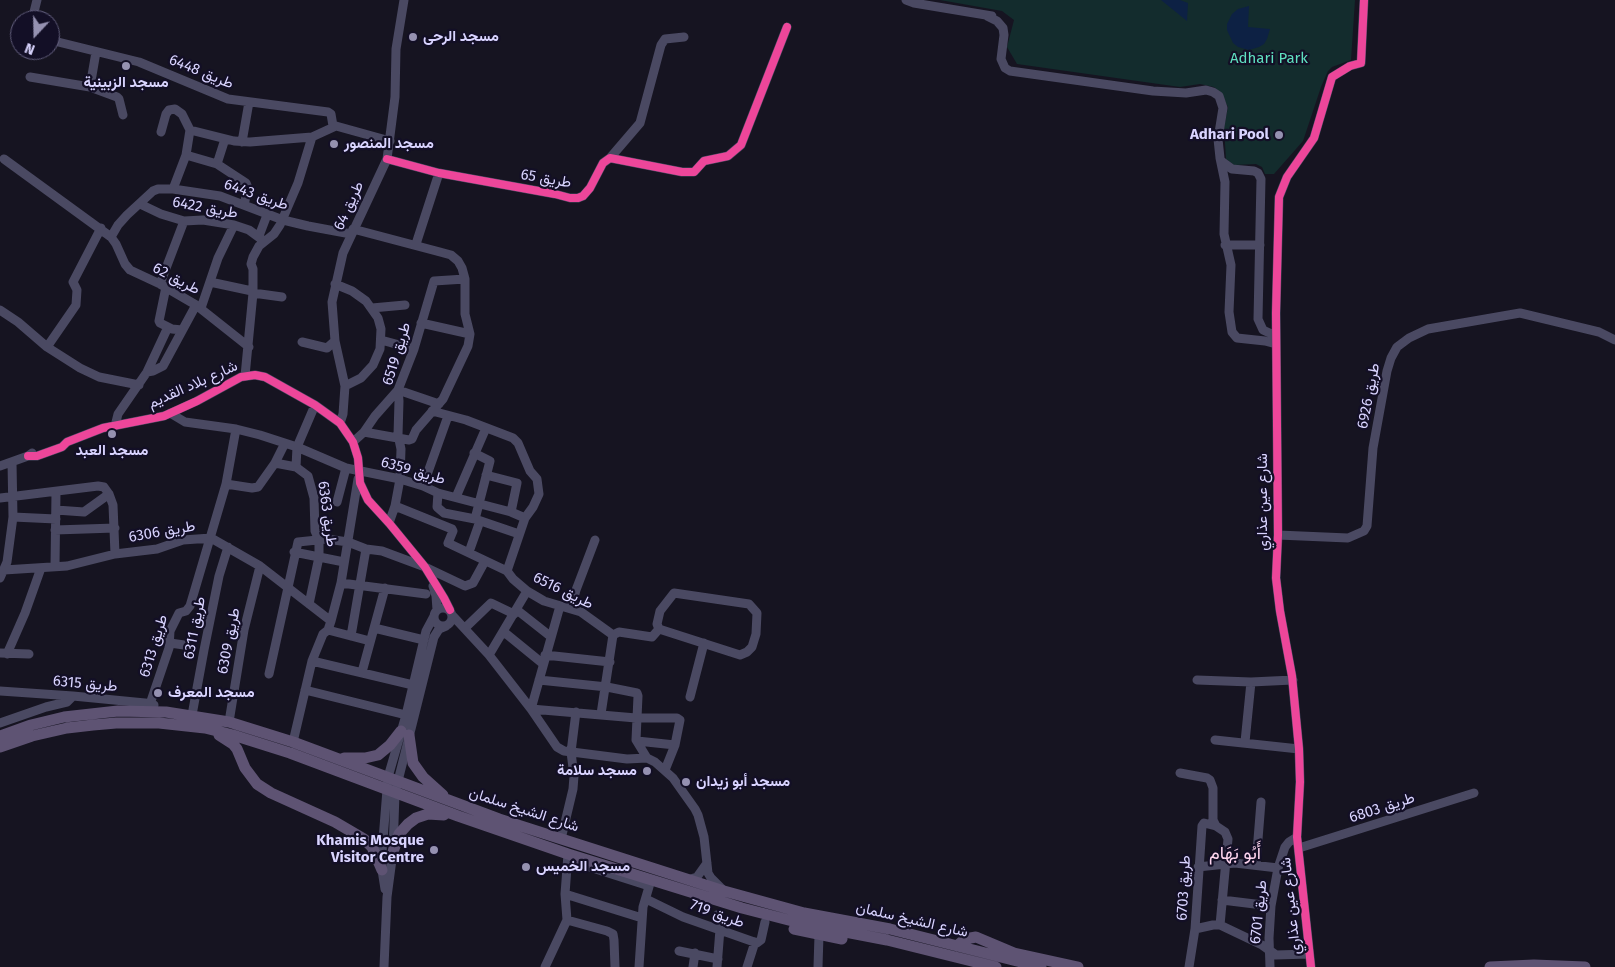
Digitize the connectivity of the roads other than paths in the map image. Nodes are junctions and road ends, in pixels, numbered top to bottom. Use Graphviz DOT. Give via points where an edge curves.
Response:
graph roads {
  1 [pos="404,0"];
  2 [pos="906,0"];
  3 [pos="919,0"];
  4 [pos="1364,0"];
  5 [pos="930,5"];
  6 [pos="787,27"];
  7 [pos="684,37"];
  8 [pos="60,43"];
  9 [pos="96,52"];
  10 [pos="30,77"];
  11 [pos="90,88"];
  12 [pos="249,102"];
  13 [pos="123,115"];
  14 [pos="333,126"];
  15 [pos="190,130"];
  16 [pos="161,132"];
  17 [pos="312,137"];
  18 [pos="225,139"];
  19 [pos="390,141"];
  20 [pos="242,142"];
  21 [pos="186,155"];
  22 [pos="610,158"];
  23 [pos="1220,158"];
  24 [pos="4,159"];
  25 [pos="386,159"];
  26 [pos="217,164"];
  27 [pos="1234,170"];
  28 [pos="439,173"];
  29 [pos="1225,182"];
  30 [pos="173,189"];
  31 [pos="140,204"];
  32 [pos="244,205"];
  33 [pos="268,215"];
  34 [pos="283,220"];
  35 [pos="184,221"];
  36 [pos="234,225"];
  37 [pos="101,228"];
  38 [pos="352,232"];
  39 [pos="111,237"];
  40 [pos="262,238"];
  41 [pos="416,244"];
  42 [pos="1225,245"];
  43 [pos="1260,245"];
  44 [pos="465,279"];
  45 [pos="210,282"];
  46 [pos="335,284"];
  47 [pos="163,286"];
  48 [pos="252,292"];
  49 [pos="282,297"];
  50 [pos="405,305"];
  51 [pos="198,306"];
  52 [pos="372,308"];
  53 [pos="0,310"];
  54 [pos="422,323"];
  55 [pos="168,327"];
  56 [pos="182,330"];
  57 [pos="468,330"];
  58 [pos="381,340"];
  59 [pos="1276,340"];
  60 [pos="1615,340"];
  61 [pos="335,341"];
  62 [pos="302,342"];
  63 [pos="48,347"];
  64 [pos="249,347"];
  65 [pos="414,349"];
  66 [pos="147,372"];
  67 [pos="245,376"];
  68 [pos="139,385"];
  69 [pos="345,386"];
  70 [pos="398,390"];
  71 [pos="315,405"];
  72 [pos="436,407"];
  73 [pos="170,413"];
  74 [pos="448,416"];
  75 [pos="340,423"];
  76 [pos="115,426"];
  77 [pos="486,428"];
  78 [pos="236,429"];
  79 [pos="364,432"];
  80 [pos="398,438"];
  81 [pos="353,442"];
  82 [pos="285,443"];
  83 [pos="297,447"];
  84 [pos="474,453"];
  85 [pos="12,462"];
  86 [pos="275,463"];
  87 [pos="0,466"];
  88 [pos="296,467"];
  89 [pos="346,468"];
  90 [pos="359,471"];
  91 [pos="486,475"];
  92 [pos="400,479"];
  93 [pos="226,484"];
  94 [pos="423,486"];
  95 [pos="106,490"];
  96 [pos="56,492"];
  97 [pos="438,493"];
  98 [pos="456,497"];
  99 [pos="0,498"];
  100 [pos="14,498"];
  101 [pos="337,502"];
  102 [pos="477,504"];
  103 [pos="395,506"];
  104 [pos="511,512"];
  105 [pos="444,513"];
  106 [pos="56,515"];
  107 [pos="13,517"];
  108 [pos="525,518"];
  109 [pos="477,520"];
  110 [pos="389,523"];
  111 [pos="440,523"];
  112 [pos="115,528"];
  113 [pos="55,530"];
  114 [pos="519,534"];
  115 [pos="1278,535"];
  116 [pos="210,538"];
  117 [pos="320,540"];
  118 [pos="595,540"];
  119 [pos="348,542"];
  120 [pos="228,548"];
  121 [pos="366,549"];
  122 [pos="294,552"];
  123 [pos="469,552"];
  124 [pos="116,554"];
  125 [pos="320,557"];
  126 [pos="485,561"];
  127 [pos="344,562"];
  128 [pos="55,566"];
  129 [pos="260,566"];
  130 [pos="3,567"];
  131 [pos="424,567"];
  132 [pos="41,568"];
  133 [pos="507,571"];
  134 [pos="341,583"];
  135 [pos="360,586"];
  136 [pos="288,587"];
  137 [pos="385,588"];
  138 [pos="527,591"];
  139 [pos="426,594"];
  140 [pos="309,604"];
  141 [pos="560,606"];
  142 [pos="571,608"];
  143 [pos="516,612"];
  144 [pos="436,613"];
  145 [pos="451,613"];
  146 [pos="329,625"];
  147 [pos="447,625"];
  148 [pos="374,628"];
  149 [pos="466,628"];
  150 [pos="659,628"];
  151 [pos="504,632"];
  152 [pos="613,635"];
  153 [pos="350,636"];
  154 [pos="550,636"];
  155 [pos="424,640"];
  156 [pos="370,641"];
  157 [pos="170,643"];
  158 [pos="704,644"];
  159 [pos="184,645"];
  160 [pos="4,654"];
  161 [pos="29,654"];
  162 [pos="489,654"];
  163 [pos="544,659"];
  164 [pos="312,661"];
  165 [pos="610,662"];
  166 [pos="362,672"];
  167 [pos="269,674"];
  168 [pos="539,680"];
  169 [pos="1197,680"];
  170 [pos="1292,680"];
  171 [pos="1251,682"];
  172 [pos="413,685"];
  173 [pos="606,687"];
  174 [pos="305,690"];
  175 [pos="0,691"];
  176 [pos="47,694"];
  177 [pos="73,696"];
  178 [pos="690,697"];
  179 [pos="150,704"];
  180 [pos="46,707"];
  181 [pos="531,709"];
  182 [pos="166,712"];
  183 [pos="576,712"];
  184 [pos="601,714"];
  185 [pos="192,715"];
  186 [pos="406,715"];
  187 [pos="636,718"];
  188 [pos="230,722"];
  189 [pos="0,723"];
  190 [pos="205,728"];
  191 [pos="405,733"];
  192 [pos="0,736"];
  193 [pos="1215,740"];
  194 [pos="637,741"];
  195 [pos="293,742"];
  196 [pos="1245,742"];
  197 [pos="675,745"];
  198 [pos="0,747"];
  199 [pos="1299,749"];
  200 [pos="567,752"];
  201 [pos="337,758"];
  202 [pos="647,758"];
  203 [pos="665,770"];
  204 [pos="1180,773"];
  205 [pos="393,779"];
  206 [pos="391,791"];
  207 [pos="1474,793"];
  208 [pos="450,801"];
  209 [pos="1261,802"];
  210 [pos="458,816"];
  211 [pos="1216,826"];
  212 [pos="1298,836"];
  213 [pos="561,838"];
  214 [pos="1299,848"];
  215 [pos="393,852"];
  216 [pos="568,854"];
  217 [pos="707,863"];
  218 [pos="1226,863"];
  219 [pos="1256,864"];
  220 [pos="1198,866"];
  221 [pos="1278,868"];
  222 [pos="382,870"];
  223 [pos="688,880"];
  224 [pos="650,883"];
  225 [pos="724,891"];
  226 [pos="565,894"];
  227 [pos="387,897"];
  228 [pos="646,898"];
  229 [pos="1222,900"];
  230 [pos="1272,906"];
  231 [pos="742,908"];
  232 [pos="717,915"];
  233 [pos="642,918"];
  234 [pos="566,920"];
  235 [pos="765,922"];
  236 [pos="1220,925"];
  237 [pos="720,930"];
  238 [pos="1195,930"];
  239 [pos="819,935"];
  240 [pos="755,942"];
  241 [pos="957,946"];
  242 [pos="679,951"];
  243 [pos="1269,951"];
  244 [pos="695,953"];
  245 [pos="1309,954"];
  246 [pos="970,960"];
  247 [pos="717,963"];
  248 [pos="384,967"];
  249 [pos="545,967"];
  250 [pos="615,967"];
  251 [pos="639,967"];
  252 [pos="693,967"];
  253 [pos="747,967"];
  254 [pos="818,967"];
  255 [pos="996,967"];
  256 [pos="1041,967"];
  257 [pos="1078,967"];
  258 [pos="1190,967"];
  259 [pos="1270,967"];
  260 [pos="1311,967"];
  261 [pos="1490,967"];
  262 [pos="1585,967"];
  1 -- 19 [label="street, طريق 64" via="396,49"];
  2 -- 5 [label="street"];
  3 -- 5 [label="street"];
  4 -- 59 [label="street, شارع عين عذاري" via="1362,61 1332,77 1314,138 1281,190"];
  5 -- 23 [label="street" via="997,20 1004,32 1003,65 1010,71 1154,91 1194,91 1212,98 1221,117 1218,135"];
  6 -- 22 [label="street" via="741,145 728,156 704,161 694,172"];
  7 -- 22 [label="street" via="665,39 661,45 640,123"];
  8 -- 9 [label="street, طريق 6448"];
  9 -- 11 [label="street"];
  9 -- 12 [label="street, طريق 6448" via="139,62 220,97"];
  10 -- 11 [label="street"];
  11 -- 13 [label="street" via="117,97"];
  12 -- 14 [label="street, طريق 6448" via="328,112"];
  12 -- 20 [label="street"];
  14 -- 17 [label="street"];
  14 -- 19 [label="street"];
  15 -- 16 [label="street" via="182,114 175,109 166,114"];
  15 -- 18 [label="street"];
  15 -- 21 [label="street"];
  17 -- 20 [label="street"];
  17 -- 34 [label="street"];
  18 -- 20 [label="street"];
  18 -- 26 [label="street"];
  19 -- 25 [label="street, طريق 64"];
  21 -- 26 [label="street"];
  21 -- 30 [label="street"];
  22 -- 28 [label="street, طريق 65" via="603,163 590,188 578,198"];
  23 -- 27 [label="street"];
  23 -- 29 [label="street"];
  24 -- 37 [label="street, طريق 62"];
  25 -- 28 [label="street, طريق 65"];
  25 -- 38 [label="street, طريق 64"];
  26 -- 32 [label="street" via="246,183"];
  27 -- 29 [label="street"];
  27 -- 43 [label="street" via="1254,171 1261,179"];
  28 -- 41 [label="street"];
  29 -- 42 [label="street"];
  30 -- 31 [label="street, طريق 6443" via="155,190"];
  30 -- 32 [label="street, طريق 6443" via="220,196"];
  31 -- 35 [label="street, طريق 6422"];
  31 -- 39 [label="street, طريق 6443" via="118,225"];
  32 -- 33 [label="street, طريق 6443"];
  33 -- 34 [label="street, طريق 6443"];
  33 -- 40 [label="street"];
  34 -- 38 [label="street, طريق 6443"];
  34 -- 40 [label="street" via="274,234"];
  35 -- 36 [label="street, طريق 6422" via="203,220"];
  35 -- 47 [label="street"];
  36 -- 40 [label="street, طريق 6422"];
  36 -- 45 [label="street"];
  37 -- 39 [label="street, طريق 62"];
  37 -- 63 [label="street" via="73,282 77,290 76,305"];
  38 -- 41 [label="street, طريق 6443"];
  38 -- 46 [label="street, طريق 64"];
  39 -- 47 [label="street, طريق 62" via="130,270"];
  40 -- 48 [label="street" via="251,264"];
  41 -- 44 [label="street, طريق 6443" via="451,255 458,261"];
  42 -- 43 [label="street"];
  42 -- 59 [label="street" via="1231,265 1229,312 1232,332 1237,338"];
  43 -- 59 [label="street" via="1258,320 1262,330"];
  44 -- 54 [label="street, طريق 6519" via="434,280"];
  44 -- 57 [label="street"];
  45 -- 48 [label="street"];
  45 -- 51 [label="street"];
  46 -- 52 [label="street" via="360,296"];
  46 -- 61 [label="street, طريق 64" via="332,302"];
  47 -- 51 [label="street, طريق 62"];
  47 -- 55 [label="street" via="158,321"];
  48 -- 49 [label="street"];
  48 -- 64 [label="street"];
  50 -- 52 [label="street"];
  51 -- 56 [label="street"];
  51 -- 64 [label="street, طريق 62"];
  52 -- 58 [label="street" via="379,323"];
  53 -- 63 [label="street"];
  54 -- 57 [label="street"];
  54 -- 65 [label="street, طريق 6519"];
  55 -- 56 [label="street"];
  55 -- 66 [label="street"];
  56 -- 66 [label="street" via="163,366"];
  57 -- 72 [label="street" via="468,346 448,391"];
  58 -- 65 [label="street"];
  58 -- 69 [label="street" via="373,365 361,378"];
  59 -- 115 [label="street, شارع عين عذاري"];
  60 -- 115 [label="street, طريق 6926" via="1599,332 1520,312 1428,329 1409,338 1397,348 1387,371 1373,448 1364,532 1348,538"];
  61 -- 62 [label="street" via="327,348"];
  61 -- 69 [label="street, طريق 64"];
  63 -- 68 [label="street" via="93,374"];
  64 -- 67 [label="street"];
  65 -- 70 [label="street, طريق 6519"];
  66 -- 68 [label="street"];
  67 -- 71 [label="street, شارع بلاد القديم" via="270,379"];
  67 -- 73 [label="street, شارع بلاد القديم"];
  68 -- 76 [label="street" via="118,414"];
  69 -- 75 [label="street, طريق 64" via="344,414"];
  70 -- 72 [label="street"];
  70 -- 79 [label="street"];
  70 -- 80 [label="street, طريق 6519"];
  71 -- 75 [label="street, شارع بلاد القديم"];
  71 -- 83 [label="street"];
  72 -- 74 [label="street"];
  72 -- 80 [label="street" via="412,439"];
  73 -- 76 [label="street, شارع بلاد القديم"];
  73 -- 78 [label="street, طريق 6359" via="185,422"];
  74 -- 77 [label="street"];
  74 -- 94 [label="street"];
  75 -- 81 [label="street, شارع بلاد القديم"];
  76 -- 85 [label="street, شارع بلاد القديم" via="37,456"];
  77 -- 84 [label="street"];
  77 -- 108 [label="street" via="513,438 537,479 539,494"];
  78 -- 82 [label="street, طريق 6359"];
  78 -- 93 [label="street, طريق 6313"];
  79 -- 80 [label="street"];
  79 -- 81 [label="street"];
  80 -- 92 [label="street, طريق 6519"];
  81 -- 90 [label="street, شارع بلاد القديم"];
  82 -- 83 [label="street, طريق 6359"];
  82 -- 86 [label="street"];
  83 -- 88 [label="street"];
  83 -- 89 [label="street, طريق 6359"];
  84 -- 91 [label="street" via="490,461"];
  84 -- 98 [label="street"];
  85 -- 87 [label="street, شارع بلاد القديم"];
  85 -- 100 [label="street"];
  86 -- 88 [label="street"];
  86 -- 93 [label="street" via="255,488"];
  88 -- 117 [label="street, طريق 6363" via="308,476 314,498 315,530"];
  89 -- 90 [label="street, طريق 6359"];
  89 -- 101 [label="street"];
  90 -- 92 [label="street, طريق 6359"];
  90 -- 110 [label="street, شارع بلاد القديم" via="360,483 368,500"];
  90 -- 119 [label="street"];
  91 -- 102 [label="street"];
  91 -- 104 [label="street" via="518,484"];
  92 -- 94 [label="street, طريق 6359"];
  92 -- 103 [label="street, طريق 6519"];
  93 -- 116 [label="street, طريق 6313"];
  94 -- 97 [label="street, طريق 6359"];
  95 -- 96 [label="street" via="98,486"];
  95 -- 106 [label="street" via="84,512"];
  95 -- 112 [label="street" via="114,512"];
  96 -- 100 [label="street"];
  96 -- 106 [label="street"];
  97 -- 98 [label="street, طريق 6359"];
  97 -- 105 [label="street" via="437,507"];
  98 -- 102 [label="street, طريق 6359"];
  99 -- 100 [label="street"];
  100 -- 107 [label="street"];
  102 -- 104 [label="street, طريق 6359"];
  102 -- 109 [label="street"];
  103 -- 110 [label="street, طريق 6519"];
  103 -- 111 [label="street"];
  104 -- 108 [label="street, طريق 6359"];
  105 -- 109 [label="street"];
  105 -- 111 [label="street"];
  106 -- 107 [label="street"];
  106 -- 113 [label="street"];
  107 -- 130 [label="street"];
  108 -- 114 [label="street"];
  109 -- 114 [label="street"];
  109 -- 123 [label="street"];
  110 -- 131 [label="street, شارع بلاد القديم"];
  111 -- 123 [label="street, طريق 6516" via="453,530 448,543"];
  112 -- 113 [label="street"];
  112 -- 124 [label="street"];
  113 -- 128 [label="street"];
  114 -- 133 [label="street"];
  115 -- 170 [label="street, شارع عين عذاري" via="1277,593"];
  116 -- 120 [label="street, طريق 6306"];
  116 -- 124 [label="street, طريق 6306" via="183,540 157,549"];
  116 -- 157 [label="street, طريق 6313" via="190,606 178,614 170,631"];
  117 -- 119 [label="street"];
  117 -- 122 [label="street" via="298,542"];
  117 -- 125 [label="street, طريق 6363"];
  118 -- 142 [label="street"];
  119 -- 121 [label="street"];
  119 -- 127 [label="street"];
  120 -- 129 [label="street, طريق 6306"];
  120 -- 185 [label="street, طريق 6311" via="219,576"];
  121 -- 131 [label="street" via="382,551"];
  121 -- 135 [label="street"];
  122 -- 125 [label="street"];
  122 -- 136 [label="street"];
  123 -- 126 [label="street, طريق 6516"];
  124 -- 128 [label="street, طريق 6306"];
  125 -- 127 [label="street"];
  125 -- 140 [label="street, طريق 6363"];
  126 -- 131 [label="street" via="472,583 466,586"];
  126 -- 133 [label="street, طريق 6516"];
  127 -- 134 [label="street"];
  128 -- 132 [label="street, طريق 6306"];
  129 -- 136 [label="street, طريق 6306"];
  129 -- 188 [label="street, طريق 6309" via="244,630"];
  130 -- 132 [label="street, طريق 6306"];
  131 -- 144 [label="street, شارع بلاد القديم" via="435,590"];
  131 -- 145 [label="street, شارع بلاد القديم"];
  132 -- 160 [label="street" via="25,613"];
  133 -- 138 [label="street, طريق 6516"];
  134 -- 135 [label="street"];
  134 -- 146 [label="street"];
  135 -- 137 [label="street"];
  135 -- 153 [label="street"];
  136 -- 140 [label="street, طريق 6306"];
  136 -- 167 [label="street"];
  137 -- 139 [label="street"];
  137 -- 148 [label="street"];
  138 -- 141 [label="street, طريق 6516"];
  138 -- 143 [label="street"];
  140 -- 146 [label="street, طريق 6306"];
  141 -- 142 [label="street, طريق 6516"];
  141 -- 154 [label="street"];
  142 -- 152 [label="street, طريق 6516"];
  143 -- 149 [label="street" via="490,604"];
  143 -- 151 [label="street"];
  143 -- 154 [label="street"];
  144 -- 145 [label="street" via="444,608"];
  144 -- 147 [label="street" via="437,624"];
  144 -- 155 [label="street"];
  145 -- 147 [label="street" via="452,621"];
  145 -- 149 [label="street, شارع بلاد القديم"];
  146 -- 153 [label="street"];
  146 -- 164 [label="street"];
  147 -- 149 [label="street"];
  147 -- 191 [label="street" via="434,637"];
  148 -- 155 [label="street"];
  148 -- 156 [label="street"];
  149 -- 162 [label="street, شارع بلاد القديم"];
  150 -- 152 [label="street" via="652,637 618,632"];
  150 -- 158 [label="street"];
  150 -- 158 [label="street" via="660,611 674,593 749,604 755,609 758,619 756,634 747,652 740,654"];
  151 -- 162 [label="street"];
  151 -- 163 [label="street"];
  152 -- 165 [label="street"];
  153 -- 156 [label="street"];
  154 -- 163 [label="street"];
  155 -- 172 [label="street"];
  156 -- 166 [label="street"];
  157 -- 159 [label="street"];
  157 -- 179 [label="street, طريق 6313"];
  158 -- 178 [label="street"];
  160 -- 161 [label="street"];
  162 -- 181 [label="street, شارع بلاد القديم"];
  163 -- 165 [label="street"];
  163 -- 168 [label="street"];
  164 -- 166 [label="street"];
  164 -- 174 [label="street"];
  165 -- 173 [label="street"];
  166 -- 172 [label="street"];
  168 -- 173 [label="street"];
  168 -- 181 [label="street"];
  169 -- 171 [label="street"];
  170 -- 171 [label="street"];
  170 -- 199 [label="street, شارع عين عذاري"];
  171 -- 196 [label="street"];
  172 -- 186 [label="street"];
  173 -- 184 [label="street"];
  173 -- 187 [label="street" via="637,693"];
  174 -- 186 [label="street"];
  174 -- 195 [label="street"];
  175 -- 176 [label="street, طريق 6315"];
  176 -- 177 [label="street, طريق 6315"];
  176 -- 180 [label="street"];
  177 -- 179 [label="street, طريق 6315"];
  177 -- 180 [label="street" via="67,702"];
  179 -- 182 [label="street, طريق 6315"];
  180 -- 189 [label="street"];
  181 -- 183 [label="street"];
  181 -- 200 [label="street, شارع بلاد القديم" via="553,744"];
  182 -- 185 [label="main road, شارع الشيخ سلمان"];
  182 -- 192 [label="main road, شارع الشيخ سلمان" via="118,711 64,717"];
  183 -- 184 [label="street"];
  183 -- 200 [label="street"];
  184 -- 187 [label="street"];
  185 -- 188 [label="main road, شارع الشيخ سلمان"];
  186 -- 191 [label="street"];
  187 -- 194 [label="street"];
  187 -- 197 [label="street" via="679,719"];
  188 -- 195 [label="main road, شارع الشيخ سلمان"];
  190 -- 198 [label="main road, شارع الشيخ سلمان" via="159,722 108,723 67,728"];
  190 -- 206 [label="main road, شارع الشيخ سلمان" via="263,744"];
  190 -- 222 [label="main road" via="233,744 257,784 364,839 372,847"];
  191 -- 201 [label="main road" via="378,755"];
  191 -- 205 [label="street"];
  191 -- 208 [label="main road" via="413,763 423,777"];
  193 -- 196 [label="street"];
  194 -- 197 [label="street"];
  194 -- 202 [label="street"];
  195 -- 201 [label="main road, شارع الشيخ سلمان"];
  196 -- 199 [label="street"];
  197 -- 203 [label="street"];
  199 -- 212 [label="street, شارع عين عذاري"];
  200 -- 202 [label="street"];
  200 -- 213 [label="street" via="574,776"];
  201 -- 205 [label="main road, شارع الشيخ سلمان"];
  202 -- 203 [label="street"];
  203 -- 217 [label="street" via="686,794 698,815"];
  204 -- 211 [label="street" via="1210,780"];
  205 -- 206 [label="street"];
  205 -- 208 [label="main road, شارع الشيخ سلمان"];
  206 -- 210 [label="main road, شارع الشيخ سلمان"];
  206 -- 215 [label="street"];
  206 -- 222 [label="street"];
  207 -- 214 [label="street, طريق 6803"];
  208 -- 213 [label="main road, شارع الشيخ سلمان"];
  209 -- 219 [label="street"];
  210 -- 215 [label="main road" via="428,814 416,818 399,834"];
  210 -- 216 [label="main road, شارع الشيخ سلمان"];
  211 -- 218 [label="street" via="1225,832 1228,839"];
  211 -- 220 [label="street, طريق 6703" via="1202,825"];
  212 -- 214 [label="street, شارع عين عذاري"];
  212 -- 221 [label="street, طريق 6701" via="1288,842"];
  213 -- 223 [label="main road, شارع الشيخ سلمان"];
  214 -- 245 [label="street, شارع عين عذاري"];
  215 -- 227 [label="street"];
  216 -- 224 [label="main road, شارع الشيخ سلمان"];
  216 -- 226 [label="street"];
  217 -- 223 [label="street" via="697,877"];
  217 -- 225 [label="street" via="711,878"];
  218 -- 219 [label="street"];
  218 -- 220 [label="street"];
  218 -- 229 [label="street"];
  219 -- 221 [label="street"];
  220 -- 238 [label="street, طريق 6703"];
  221 -- 230 [label="street, طريق 6701"];
  222 -- 227 [label="street"];
  223 -- 225 [label="main road, شارع الشيخ سلمان"];
  224 -- 228 [label="street"];
  224 -- 231 [label="main road, شارع الشيخ سلمان"];
  225 -- 241 [label="main road, شارع الشيخ سلمان" via="804,913"];
  226 -- 233 [label="street"];
  226 -- 234 [label="street"];
  227 -- 248 [label="street"];
  228 -- 233 [label="street"];
  228 -- 237 [label="street, طريق 719" via="683,917"];
  229 -- 230 [label="street"];
  229 -- 236 [label="street"];
  230 -- 243 [label="street, طريق 6701"];
  231 -- 235 [label="main road"];
  231 -- 246 [label="main road, شارع الشيخ سلمان"];
  232 -- 237 [label="street"];
  233 -- 251 [label="street"];
  234 -- 249 [label="street"];
  234 -- 250 [label="street" via="611,932"];
  235 -- 239 [label="main road"];
  235 -- 240 [label="street, طريق 719" via="761,941"];
  236 -- 238 [label="street"];
  236 -- 243 [label="street"];
  237 -- 240 [label="street, طريق 719"];
  237 -- 247 [label="street"];
  238 -- 258 [label="street, طريق 6703"];
  239 -- 246 [label="main road" via="949,962"];
  239 -- 254 [label="street"];
  240 -- 253 [label="street"];
  241 -- 256 [label="main road, شارع الشيخ سلمان"];
  241 -- 257 [label="main road" via="965,939 976,937 1014,953"];
  242 -- 244 [label="street"];
  243 -- 245 [label="street" via="1276,955"];
  243 -- 259 [label="street, طريق 6701"];
  244 -- 247 [label="street"];
  244 -- 252 [label="street"];
  245 -- 260 [label="street, شارع عين عذاري"];
  246 -- 255 [label="main road, شارع الشيخ سلمان"];
  261 -- 262 [label="main road"];
}
